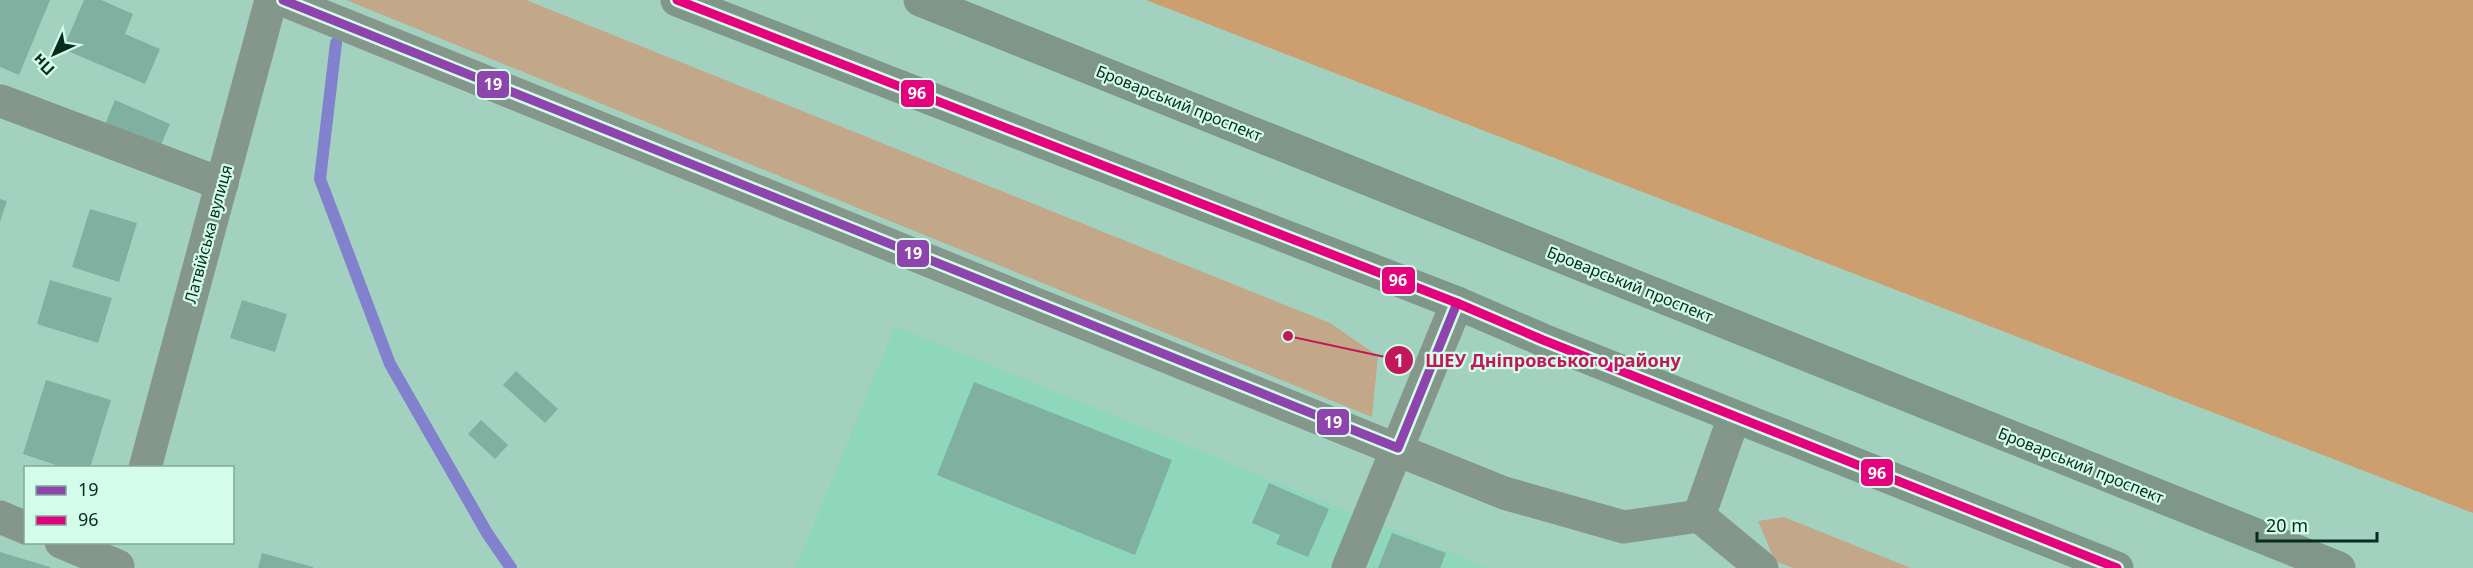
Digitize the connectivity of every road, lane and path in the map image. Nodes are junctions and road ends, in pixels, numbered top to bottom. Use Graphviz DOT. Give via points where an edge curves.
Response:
graph roads {
  1 [pos="271,0"];
  2 [pos="283,0"];
  3 [pos="677,0"];
  4 [pos="920,0"];
  5 [pos="1,101"];
  6 [pos="222,184"];
  7 [pos="1457,303"];
  8 [pos="1734,417"];
  9 [pos="1398,448"];
  10 [pos="146,466"];
  11 [pos="1699,516"];
  12 [pos="0,517"];
  13 [pos="24,527"];
  14 [pos="66,544"];
  15 [pos="120,559"];
  16 [pos="1348,568"];
  17 [pos="1762,568"];
  18 [pos="2117,568"];
  19 [pos="2339,568"];
  1 -- 6 [label="street, Латвійська вулиця"];
  2 -- 9 [label="street"];
  3 -- 7 [label="highway"];
  4 -- 19 [label="highway, Броварський проспект"];
  5 -- 6 [label="street"];
  6 -- 10 [label="street, Латвійська вулиця"];
  7 -- 8 [label="highway"];
  7 -- 9 [label="street"];
  8 -- 11 [label="street"];
  8 -- 18 [label="highway"];
  9 -- 11 [label="street" via="1504,493 1624,527"];
  9 -- 16 [label="street"];
  11 -- 17 [label="street"];
  12 -- 13 [label="street"];
  14 -- 15 [label="street"];
}
